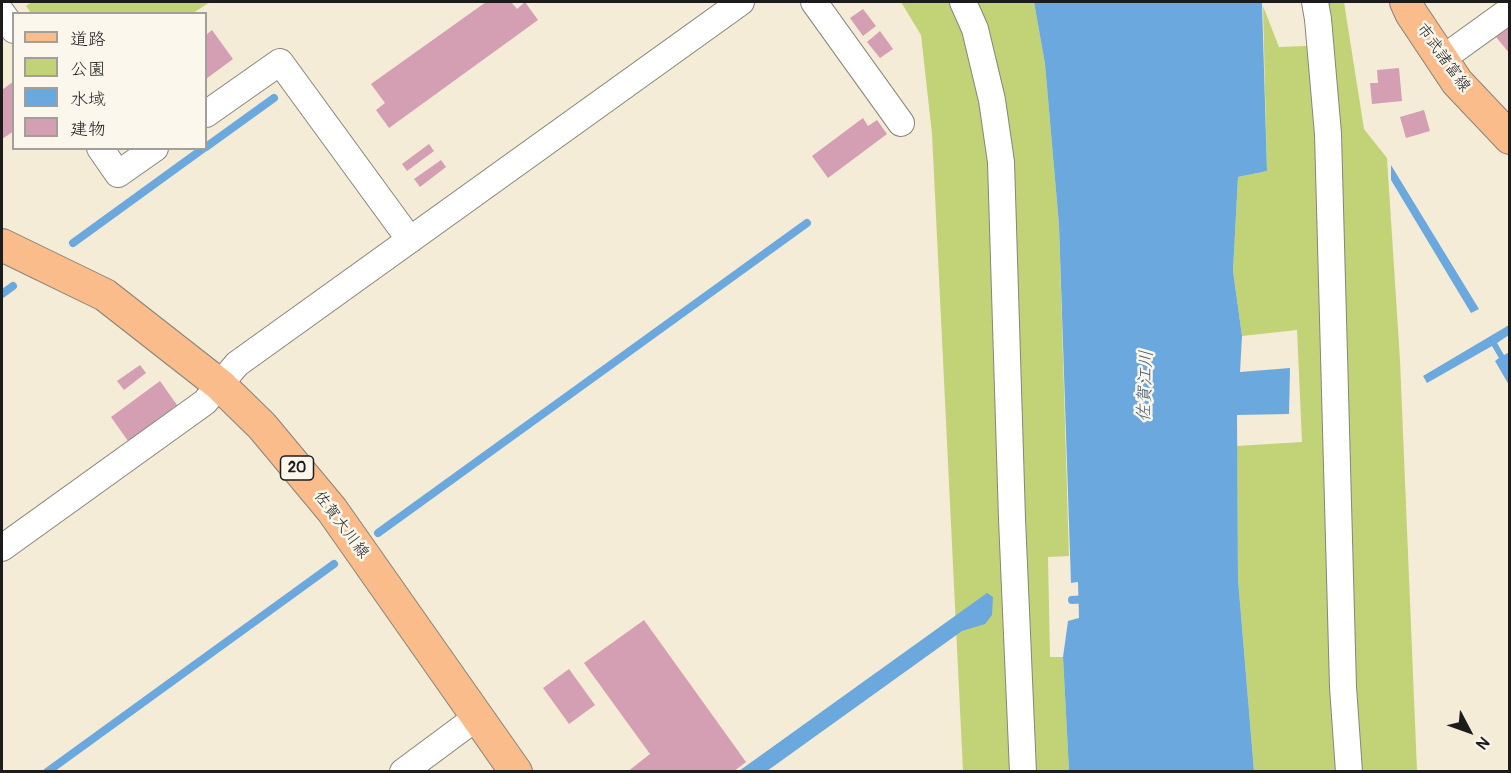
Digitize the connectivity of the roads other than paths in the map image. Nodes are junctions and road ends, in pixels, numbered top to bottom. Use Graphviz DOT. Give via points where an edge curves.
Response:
graph roads {
  1 [pos="741,2"];
  2 [pos="814,2"];
  3 [pos="963,2"];
  4 [pos="1315,2"];
  5 [pos="1401,5"];
  6 [pos="1509,10"];
  7 [pos="2,14"];
  8 [pos="12,27"];
  9 [pos="1442,59"];
  10 [pos="207,113"];
  11 [pos="901,123"];
  12 [pos="1509,138"];
  13 [pos="101,150"];
  14 [pos="152,150"];
  15 [pos="410,240"];
  16 [pos="2,245"];
  17 [pos="220,385"];
  18 [pos="2,548"];
  19 [pos="477,717"];
  20 [pos="403,771"];
  21 [pos="516,771"];
  22 [pos="1023,771"];
  23 [pos="1349,771"];
  1 -- 15 [label="street"];
  2 -- 11 [label="street"];
  3 -- 22 [label="street" via="975,29 1001,162"];
  4 -- 23 [label="street" via="1328,134 1343,687"];
  5 -- 9 [label="main road, 市武諸富線"];
  6 -- 9 [label="street"];
  7 -- 8 [label="street"];
  9 -- 12 [label="main road, 市武諸富線" via="1457,82"];
  10 -- 15 [label="street" via="280,62"];
  13 -- 14 [label="street" via="118,174"];
  15 -- 17 [label="street" via="237,364"];
  16 -- 17 [label="main road, 佐賀大川線 / 20" via="105,295"];
  17 -- 18 [label="street" via="205,402"];
  17 -- 19 [label="main road, 佐賀大川線 / 20" via="262,426 332,510"];
  19 -- 20 [label="street"];
  19 -- 21 [label="main road, 佐賀大川線 / 20"];
}
